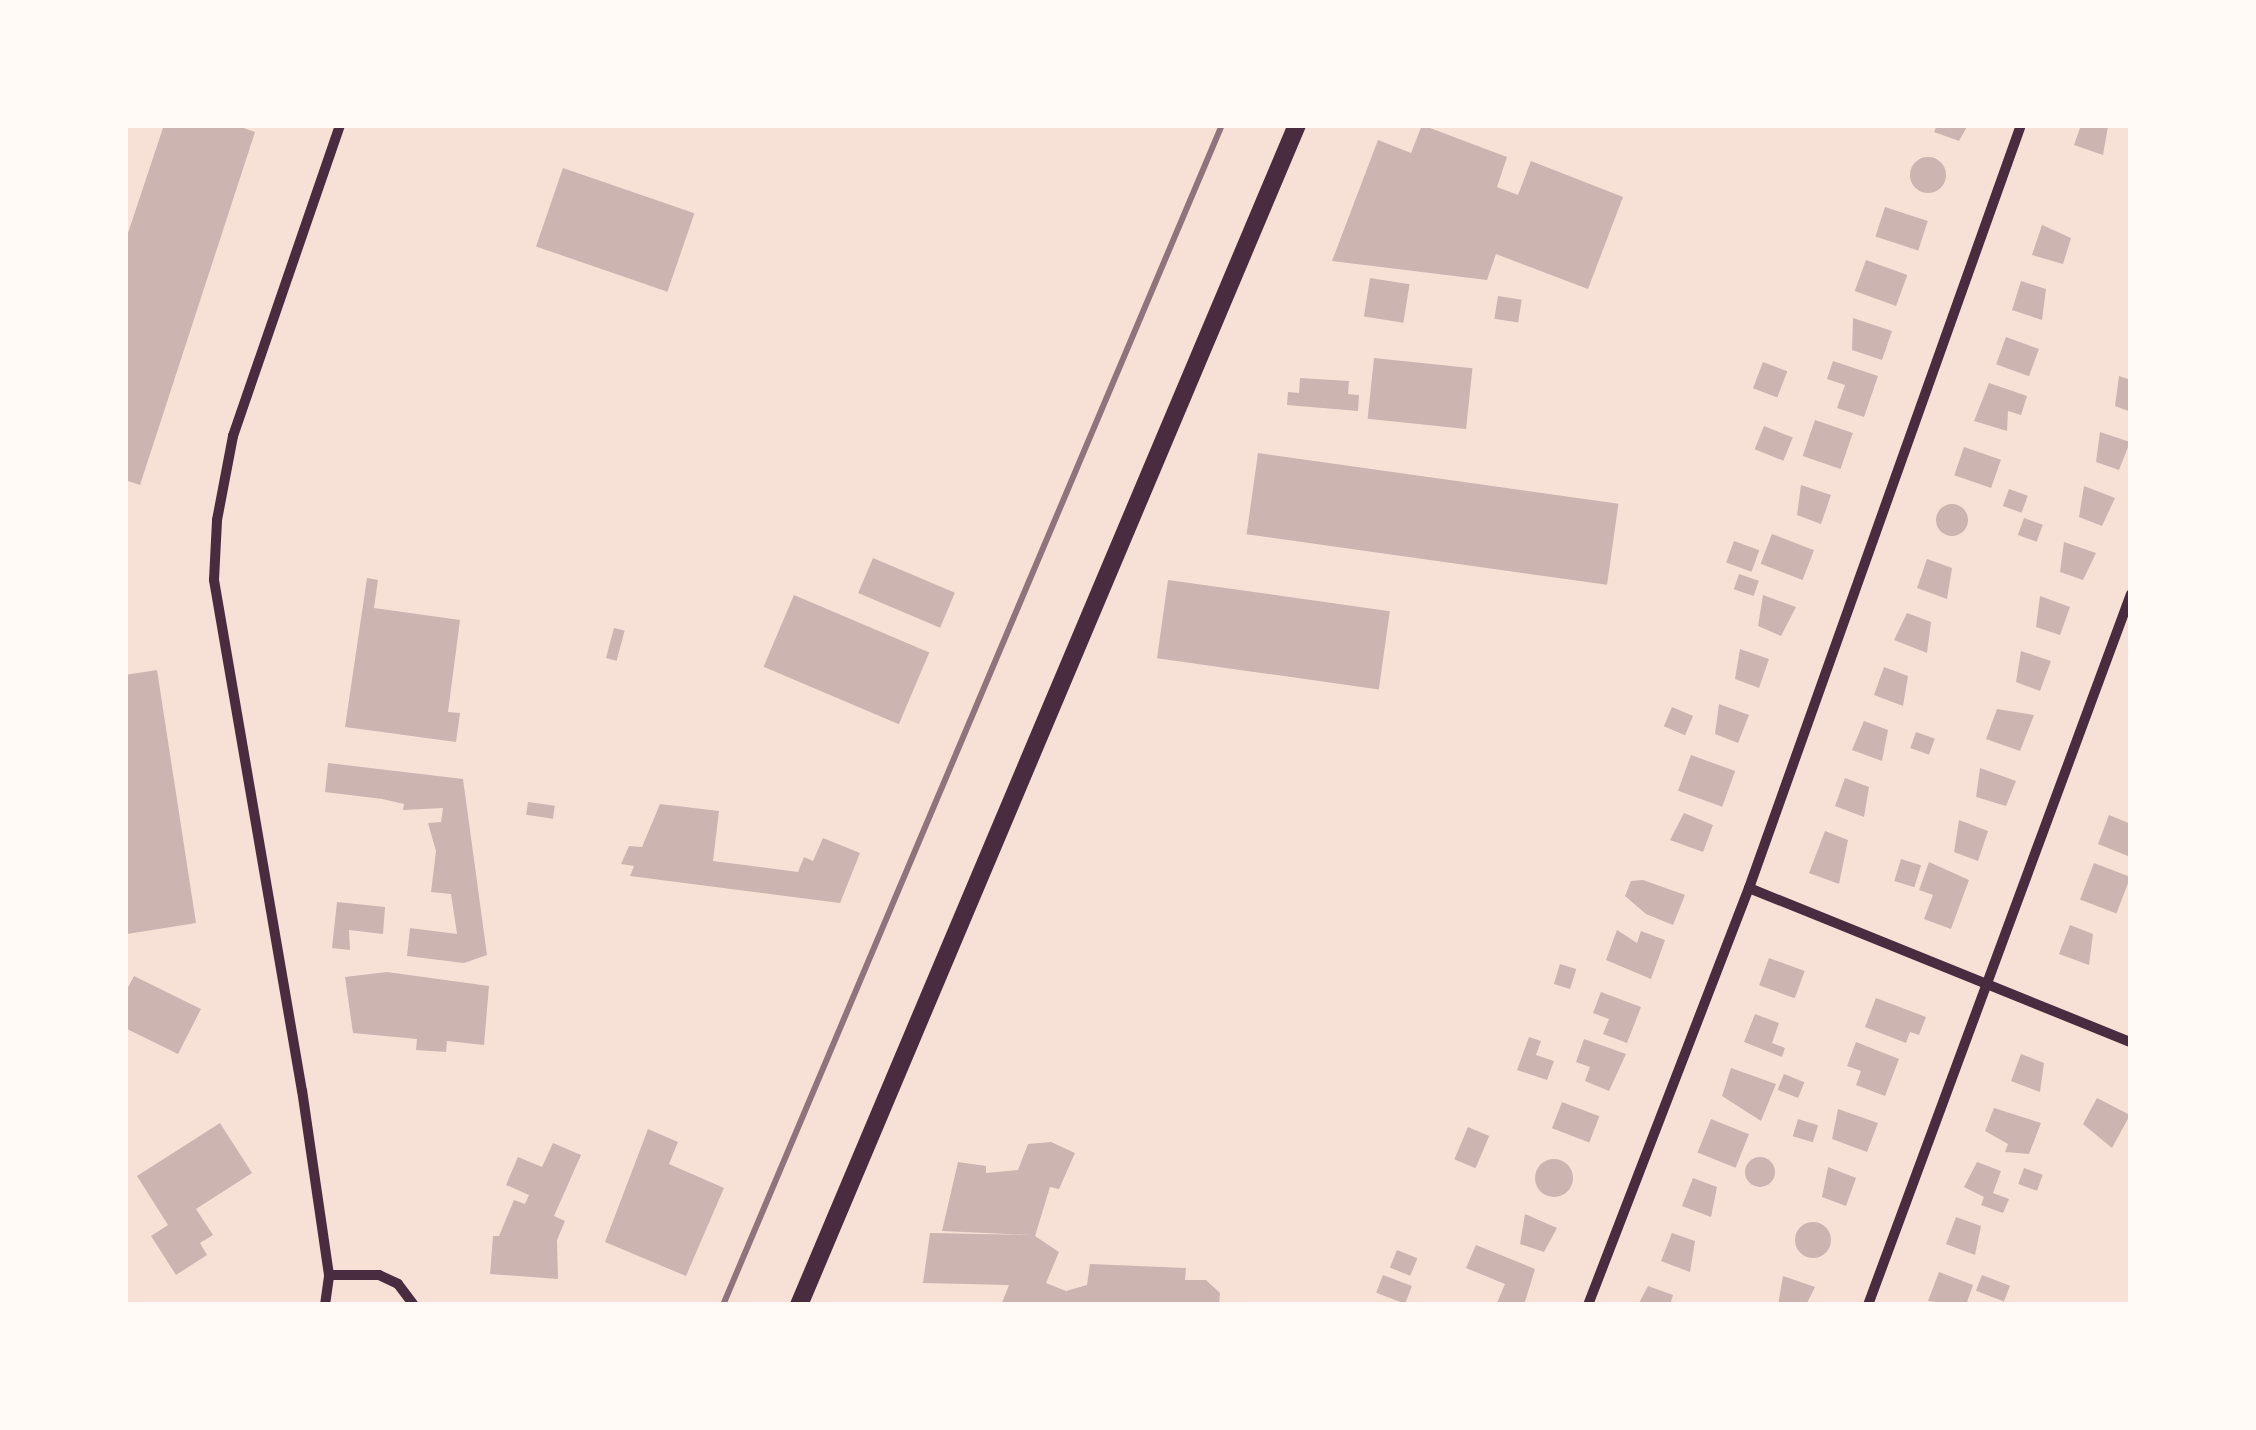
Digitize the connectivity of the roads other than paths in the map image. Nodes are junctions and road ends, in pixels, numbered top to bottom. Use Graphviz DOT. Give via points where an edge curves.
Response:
graph roads {
  1 [pos="340,125"];
  2 [pos="1297,125"];
  3 [pos="2022,125"];
  4 [pos="2131,594"];
  5 [pos="1749,888"];
  6 [pos="1990,981"];
  7 [pos="2131,1042"];
  8 [pos="329,1276"];
  9 [pos="326,1305"];
  10 [pos="414,1305"];
  11 [pos="799,1305"];
  12 [pos="1588,1305"];
  13 [pos="1868,1305"];
  1 -- 8 [label="street" via="233,436 216,520 214,580"];
  2 -- 11 [label="main road"];
  3 -- 5 [label="street"];
  4 -- 6 [label="street"];
  5 -- 6 [label="street"];
  5 -- 12 [label="street"];
  6 -- 7 [label="street"];
  6 -- 13 [label="street"];
  8 -- 9 [label="street"];
  8 -- 10 [label="street" via="379,1275 398,1284"];
}
